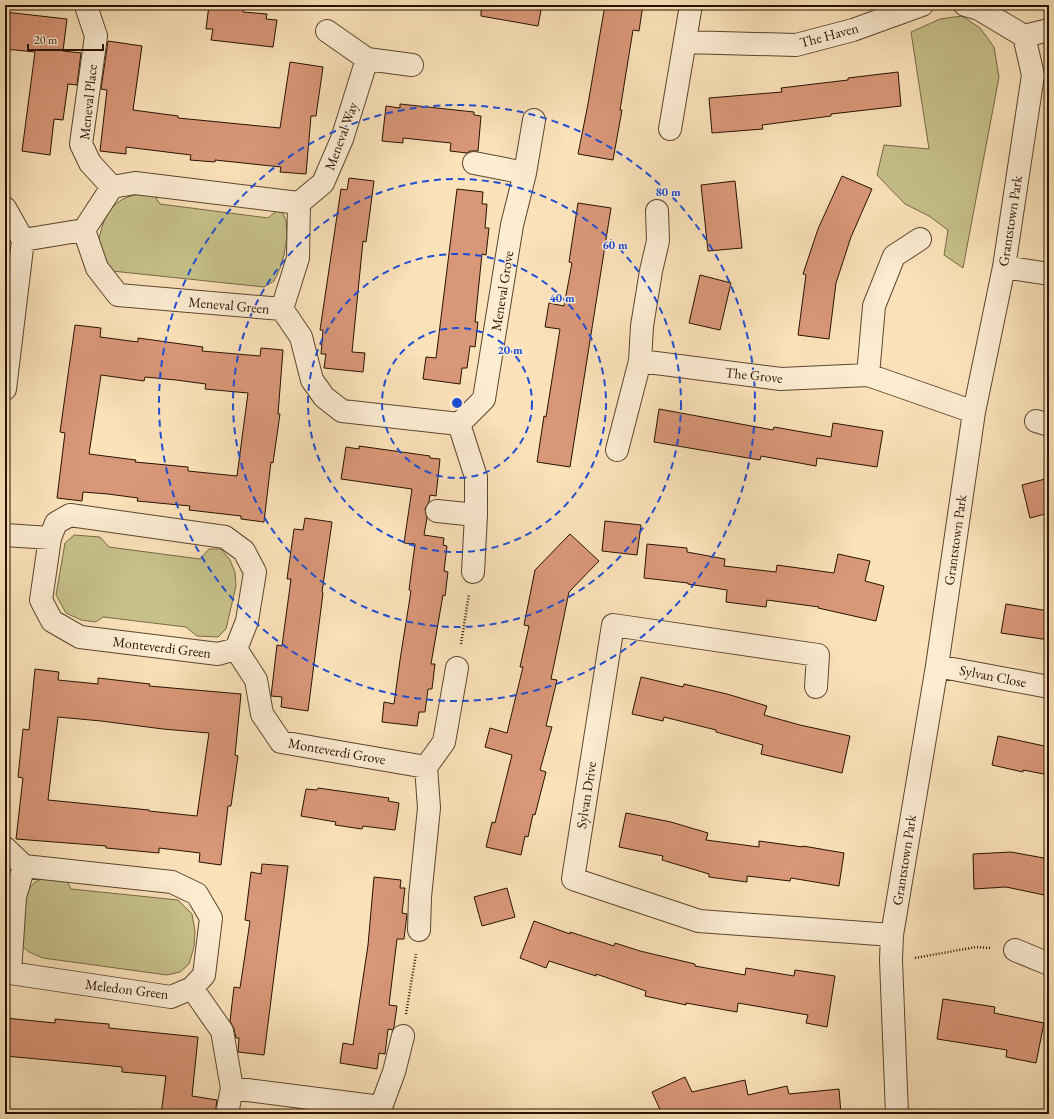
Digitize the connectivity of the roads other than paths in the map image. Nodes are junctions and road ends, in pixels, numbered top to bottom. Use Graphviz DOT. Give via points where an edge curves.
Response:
graph roads {
  1 [pos="691,5"];
  2 [pos="922,5"];
  3 [pos="965,5"];
  4 [pos="84,6"];
  5 [pos="1049,30"];
  6 [pos="327,31"];
  7 [pos="1024,36"];
  8 [pos="685,42"];
  9 [pos="367,59"];
  10 [pos="412,65"];
  11 [pos="534,120"];
  12 [pos="670,129"];
  13 [pos="474,163"];
  14 [pos="525,173"];
  15 [pos="112,187"];
  16 [pos="299,203"];
  17 [pos="5,208"];
  18 [pos="657,211"];
  19 [pos="84,230"];
  20 [pos="920,239"];
  21 [pos="23,240"];
  22 [pos="1004,267"];
  23 [pos="1049,274"];
  24 [pos="282,309"];
  25 [pos="640,361"];
  26 [pos="868,375"];
  27 [pos="5,389"];
  28 [pos="974,412"];
  29 [pos="459,424"];
  30 [pos="617,450"];
  31 [pos="437,511"];
  32 [pos="476,515"];
  33 [pos="5,535"];
  34 [pos="50,538"];
  35 [pos="473,572"];
  36 [pos="236,649"];
  37 [pos="937,666"];
  38 [pos="457,668"];
  39 [pos="816,687"];
  40 [pos="1049,687"];
  41 [pos="426,767"];
  42 [pos="5,848"];
  43 [pos="24,866"];
  44 [pos="419,930"];
  45 [pos="892,935"];
  46 [pos="1016,950"];
  47 [pos="1049,964"];
  48 [pos="7,975"];
  49 [pos="192,988"];
  50 [pos="403,1036"];
  51 [pos="232,1088"];
  52 [pos="381,1111"];
  53 [pos="227,1114"];
  54 [pos="897,1114"];
  1 -- 8 [label="street"];
  2 -- 8 [label="street, The Haven" via="853,30 796,45"];
  3 -- 7 [label="street" via="979,9"];
  4 -- 15 [label="street, Meneval Place" via="96,36 81,144 90,163"];
  5 -- 7 [label="street"];
  6 -- 9 [label="street"];
  7 -- 22 [label="street, Grantstown Park" via="1033,75"];
  8 -- 12 [label="street"];
  9 -- 10 [label="street"];
  9 -- 16 [label="street, Meneval Way" via="342,139 323,183"];
  11 -- 14 [label="street, Meneval Grove"];
  13 -- 14 [label="street"];
  14 -- 29 [label="street, Meneval Grove" via="512,225 484,399"];
  15 -- 16 [label="street" via="135,183"];
  15 -- 19 [label="street"];
  16 -- 24 [label="street, Meneval Green" via="298,258"];
  17 -- 21 [label="street"];
  18 -- 25 [label="street" via="658,241 642,326"];
  19 -- 21 [label="street"];
  19 -- 24 [label="street, Meneval Green" via="97,268 118,295"];
  20 -- 26 [label="street" via="894,256 874,306"];
  21 -- 27 [label="street"];
  22 -- 23 [label="street"];
  22 -- 28 [label="street, Grantstown Park"];
  24 -- 29 [label="street" via="301,337 312,380 324,397 342,411"];
  25 -- 26 [label="street, The Grove" via="781,379"];
  25 -- 30 [label="street"];
  26 -- 28 [label="street, The Grove"];
  28 -- 37 [label="street, Grantstown Park"];
  29 -- 32 [label="street" via="476,477"];
  31 -- 32 [label="street"];
  32 -- 35 [label="street"];
  33 -- 34 [label="street"];
  34 -- 36 [label="street, Monteverdi Green" via="41,600 52,621 80,637 218,654"];
  34 -- 36 [label="street, Monteverdi Green" via="56,523 70,514 225,537 244,551 255,572 247,621"];
  36 -- 41 [label="street, Monteverdi Grove" via="256,680 262,714 281,742"];
  37 -- 40 [label="street, Sylvan Close"];
  37 -- 45 [label="street, Grantstown Park"];
  38 -- 41 [label="street" via="444,742"];
  39 -- 45 [label="street, Sylvan Drive" via="818,655 613,624 573,879 698,921"];
  41 -- 44 [label="street" via="429,808"];
  42 -- 43 [label="street"];
  43 -- 48 [label="street, Meledon Green" via="15,897"];
  43 -- 49 [label="street, Meledon Green" via="172,882 197,894 211,918 204,975"];
  45 -- 54 [label="street, Grantstown Park"];
  46 -- 47 [label="street"];
  48 -- 49 [label="street, Meledon Green" via="171,997"];
  49 -- 51 [label="street" via="222,1031"];
  50 -- 52 [label="street"];
  51 -- 52 [label="street"];
  51 -- 53 [label="street"];
}
